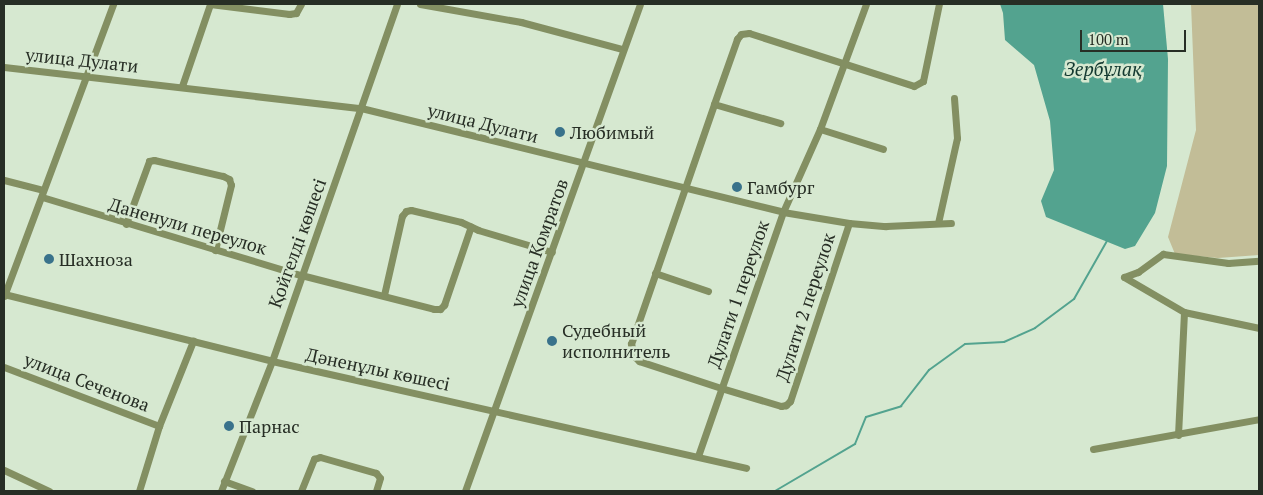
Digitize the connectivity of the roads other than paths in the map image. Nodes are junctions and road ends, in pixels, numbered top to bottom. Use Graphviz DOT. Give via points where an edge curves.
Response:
graph roads {
  1 [pos="113,4"];
  2 [pos="210,4"];
  3 [pos="302,4"];
  4 [pos="397,4"];
  5 [pos="420,4"];
  6 [pos="640,4"];
  7 [pos="866,4"];
  8 [pos="939,4"];
  9 [pos="622,49"];
  10 [pos="843,62"];
  11 [pos="4,67"];
  12 [pos="87,75"];
  13 [pos="182,86"];
  14 [pos="954,98"];
  15 [pos="714,104"];
  16 [pos="361,108"];
  17 [pos="780,122"];
  18 [pos="820,128"];
  19 [pos="883,149"];
  20 [pos="584,163"];
  21 [pos="4,180"];
  22 [pos="684,189"];
  23 [pos="42,194"];
  24 [pos="783,212"];
  25 [pos="951,222"];
  26 [pos="849,223"];
  27 [pos="938,223"];
  28 [pos="126,224"];
  29 [pos="471,226"];
  30 [pos="215,250"];
  31 [pos="552,252"];
  32 [pos="1259,261"];
  33 [pos="655,273"];
  34 [pos="301,275"];
  35 [pos="708,291"];
  36 [pos="4,295"];
  37 [pos="384,295"];
  38 [pos="1184,312"];
  39 [pos="1259,328"];
  40 [pos="193,341"];
  41 [pos="272,361"];
  42 [pos="4,367"];
  43 [pos="721,388"];
  44 [pos="496,410"];
  45 [pos="1259,419"];
  46 [pos="159,426"];
  47 [pos="1178,435"];
  48 [pos="1093,449"];
  49 [pos="698,456"];
  50 [pos="746,468"];
  51 [pos="4,470"];
  52 [pos="224,481"];
  53 [pos="49,491"];
  54 [pos="139,491"];
  55 [pos="221,491"];
  56 [pos="252,491"];
  57 [pos="301,491"];
  58 [pos="376,491"];
  59 [pos="465,491"];
  1 -- 12 [label="street"];
  2 -- 3 [label="street" via="289,14 296,13"];
  2 -- 13 [label="street"];
  4 -- 16 [label="street, Қойгелді көшесі"];
  5 -- 9 [label="street" via="521,22"];
  6 -- 9 [label="street, улица Комратов"];
  7 -- 10 [label="street, Дулати 1 переулок"];
  8 -- 10 [label="street" via="919,85"];
  9 -- 20 [label="street, улица Комратов"];
  10 -- 15 [label="street" via="748,33 742,34 737,39"];
  10 -- 18 [label="street, Дулати 1 переулок"];
  11 -- 12 [label="street, улица Дулати"];
  12 -- 13 [label="street, улица Дулати"];
  12 -- 23 [label="street"];
  13 -- 16 [label="street, улица Дулати"];
  14 -- 27 [label="street" via="956,138"];
  15 -- 17 [label="street"];
  15 -- 22 [label="street"];
  16 -- 20 [label="street, улица Дулати"];
  16 -- 34 [label="street, Қойгелді көшесі"];
  18 -- 19 [label="street"];
  18 -- 24 [label="street, Дулати 1 переулок"];
  20 -- 22 [label="street, улица Дулати"];
  20 -- 31 [label="street, улица Комратов"];
  21 -- 23 [label="street, Даненули переулок"];
  22 -- 24 [label="street, улица Дулати"];
  22 -- 33 [label="street"];
  23 -- 28 [label="street, Даненули переулок"];
  23 -- 36 [label="street"];
  24 -- 26 [label="street, улица Дулати"];
  24 -- 43 [label="street, Дулати 1 переулок"];
  25 -- 27 [label="street, улица Дулати"];
  26 -- 27 [label="street, улица Дулати" via="886,226"];
  26 -- 43 [label="street, Дулати 2 переулок" via="790,401 781,406"];
  28 -- 30 [label="street, Даненули переулок"];
  28 -- 30 [label="street" via="148,161 224,176 231,185"];
  29 -- 31 [label="street"];
  29 -- 37 [label="street, Даненули переулок" via="440,309"];
  29 -- 37 [label="street" via="406,211 402,216"];
  30 -- 34 [label="street, Даненули переулок"];
  31 -- 44 [label="street, улица Комратов"];
  32 -- 38 [label="street" via="1228,263 1164,254 1138,272 1124,277"];
  33 -- 35 [label="street"];
  33 -- 43 [label="street" via="631,344 635,357"];
  34 -- 37 [label="street, Даненули переулок"];
  34 -- 41 [label="street, Қойгелді көшесі"];
  36 -- 40 [label="street, Дәненұлы көшесі"];
  38 -- 39 [label="street"];
  38 -- 47 [label="street"];
  40 -- 41 [label="street, Дәненұлы көшесі"];
  40 -- 46 [label="street, улица Сеченова"];
  41 -- 44 [label="street, Дәненұлы көшесі"];
  41 -- 52 [label="street, Қойгелді көшесі"];
  42 -- 46 [label="street, улица Сеченова"];
  43 -- 49 [label="street, Дулати 1 переулок"];
  44 -- 49 [label="street, Дәненұлы көшесі"];
  44 -- 59 [label="street, улица Комратов"];
  45 -- 47 [label="street"];
  46 -- 54 [label="street, улица Сеченова"];
  47 -- 48 [label="street"];
  49 -- 50 [label="street, Дәненұлы көшесі"];
  51 -- 53 [label="street"];
  52 -- 55 [label="street, Қойгелді көшесі"];
  52 -- 56 [label="street"];
  57 -- 58 [label="street" via="314,459 320,457 376,473 380,478"];
}
